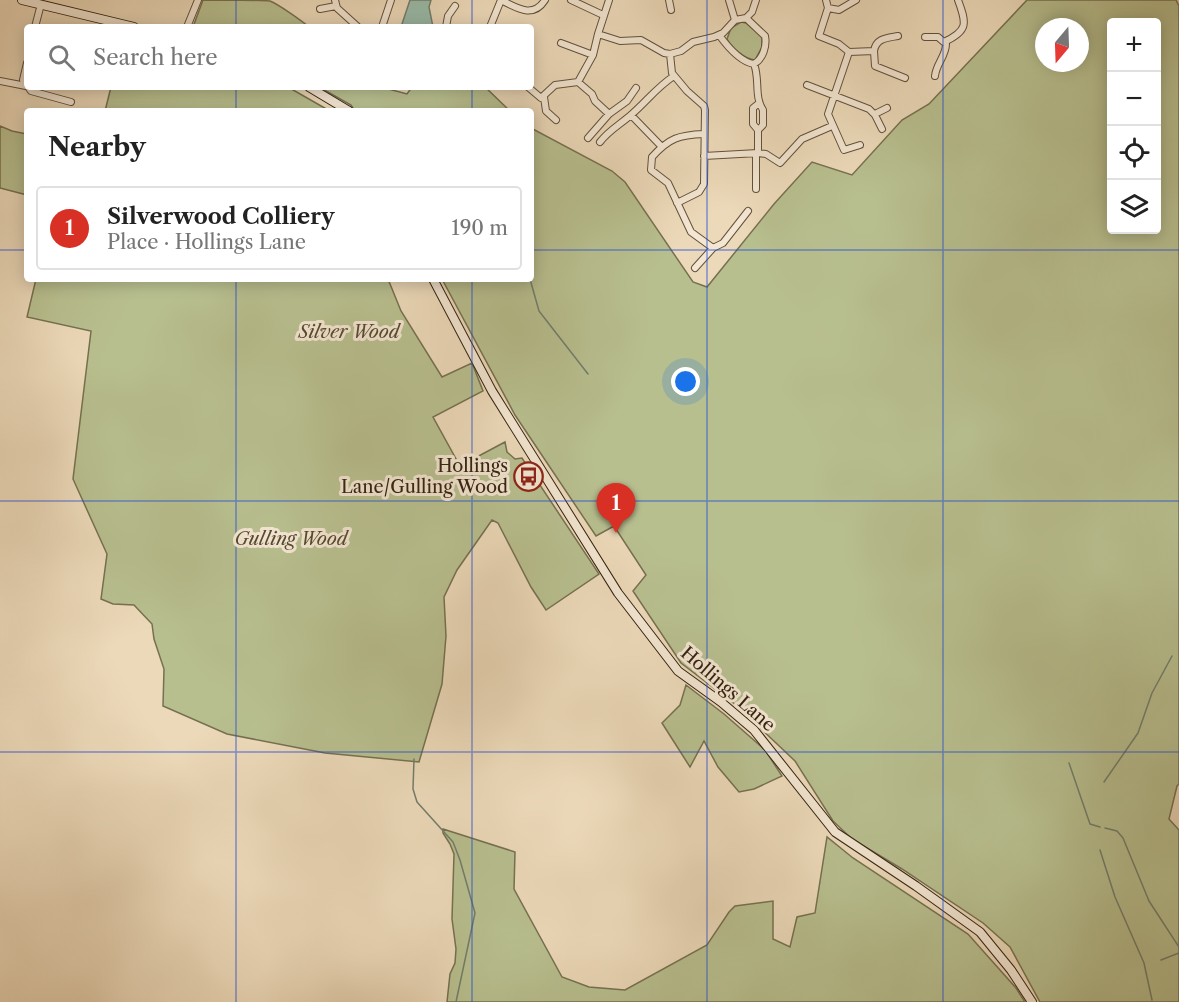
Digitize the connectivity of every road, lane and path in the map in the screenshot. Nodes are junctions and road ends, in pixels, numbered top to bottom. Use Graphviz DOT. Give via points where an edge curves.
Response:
graph roads {
  1 [pos="22,0"];
  2 [pos="198,0"];
  3 [pos="391,0"];
  4 [pos="501,0"];
  5 [pos="545,0"];
  6 [pos="571,0"];
  7 [pos="609,0"];
  8 [pos="669,0"];
  9 [pos="729,0"];
  10 [pos="756,0"];
  11 [pos="826,0"];
  12 [pos="856,0"];
  13 [pos="958,0"];
  14 [pos="335,3"];
  15 [pos="41,4"];
  16 [pos="455,6"];
  17 [pos="828,8"];
  18 [pos="320,9"];
  19 [pos="671,10"];
  20 [pos="603,15"];
  21 [pos="746,18"];
  22 [pos="735,20"];
  23 [pos="36,24"];
  24 [pos="122,24"];
  25 [pos="188,24"];
  26 [pos="355,24"];
  27 [pos="383,24"];
  28 [pos="447,24"];
  29 [pos="491,24"];
  30 [pos="598,34"];
  31 [pos="719,35"];
  32 [pos="898,36"];
  33 [pos="925,37"];
  34 [pos="945,42"];
  35 [pos="561,43"];
  36 [pos="874,51"];
  37 [pos="849,52"];
  38 [pos="670,54"];
  39 [pos="593,55"];
  40 [pos="754,64"];
  41 [pos="674,76"];
  42 [pos="935,76"];
  43 [pos="905,78"];
  44 [pos="0,81"];
  45 [pos="578,82"];
  46 [pos="807,85"];
  47 [pos="24,86"];
  48 [pos="636,88"];
  49 [pos="31,90"];
  50 [pos="314,90"];
  51 [pos="531,90"];
  52 [pos="834,95"];
  53 [pos="544,97"];
  54 [pos="70,102"];
  55 [pos="758,104"];
  56 [pos="344,108"];
  57 [pos="887,108"];
  58 [pos="609,114"];
  59 [pos="875,114"];
  60 [pos="631,115"];
  61 [pos="556,120"];
  62 [pos="832,126"];
  63 [pos="758,129"];
  64 [pos="882,129"];
  65 [pos="704,134"];
  66 [pos="588,138"];
  67 [pos="600,142"];
  68 [pos="860,145"];
  69 [pos="662,147"];
  70 [pos="757,153"];
  71 [pos="704,156"];
  72 [pos="756,189"];
  73 [pos="676,203"];
  74 [pos="748,211"];
  75 [pos="713,248"];
  76 [pos="695,268"];
  77 [pos="435,282"];
  78 [pos="1032,1002"];
  1 -- 15 [label="street"];
  2 -- 25 [label="street"];
  3 -- 27 [label="street"];
  4 -- 5 [label="street" via="527,11 537,9"];
  4 -- 29 [label="street"];
  6 -- 20 [label="street"];
  7 -- 20 [label="street"];
  8 -- 19 [label="street"];
  9 -- 22 [label="street"];
  10 -- 21 [label="street"];
  11 -- 17 [label="street"];
  12 -- 17 [label="street" via="843,8"];
  13 -- 34 [label="street" via="963,29"];
  14 -- 18 [label="street"];
  14 -- 26 [label="street"];
  15 -- 23 [label="street"];
  15 -- 24 [label="street"];
  16 -- 28 [label="street"];
  17 -- 37 [label="street" via="819,36"];
  20 -- 30 [label="street"];
  21 -- 22 [label="street"];
  21 -- 40 [label="street" via="766,41 759,61"];
  22 -- 31 [label="street"];
  30 -- 38 [label="street" via="620,41 641,40"];
  30 -- 39 [label="street"];
  31 -- 38 [label="street"];
  31 -- 40 [label="street" via="732,51"];
  32 -- 36 [label="street" via="880,40"];
  33 -- 34 [label="street" via="938,37"];
  34 -- 42 [label="street"];
  35 -- 39 [label="street"];
  36 -- 37 [label="street"];
  36 -- 43 [label="street" via="875,66"];
  37 -- 52 [label="street"];
  38 -- 41 [label="street"];
  39 -- 45 [label="street"];
  40 -- 55 [label="street"];
  41 -- 60 [label="street" via="656,88"];
  41 -- 65 [label="street" via="704,106"];
  44 -- 47 [label="street"];
  45 -- 53 [label="street" via="555,85"];
  45 -- 58 [label="street"];
  46 -- 52 [label="street"];
  48 -- 58 [label="street" via="627,101"];
  49 -- 54 [label="street"];
  50 -- 56 [label="street"];
  51 -- 53 [label="street"];
  52 -- 59 [label="street"];
  52 -- 62 [label="street" via="828,114"];
  53 -- 61 [label="street" via="546,111"];
  55 -- 63 [label="street" via="763,110 763,125"];
  55 -- 63 [label="street" via="753,110 753,126"];
  57 -- 59 [label="street"];
  58 -- 66 [label="street"];
  59 -- 64 [label="street"];
  60 -- 67 [label="street"];
  60 -- 69 [label="street"];
  62 -- 68 [label="street" via="844,150"];
  62 -- 70 [label="street" via="802,139 782,163"];
  63 -- 70 [label="street"];
  65 -- 69 [label="street" via="684,135"];
  65 -- 71 [label="street"];
  69 -- 73 [label="street" via="651,159 651,170 668,183"];
  70 -- 71 [label="street"];
  70 -- 72 [label="street"];
  71 -- 73 [label="street" via="702,188"];
  73 -- 75 [label="street" via="691,232"];
  74 -- 75 [label="street" via="723,243"];
  75 -- 76 [label="street"];
  77 -- 78 [label="street, Hollings Lane" via="492,391 618,593 678,671 754,730 835,832 980,932"];
}
